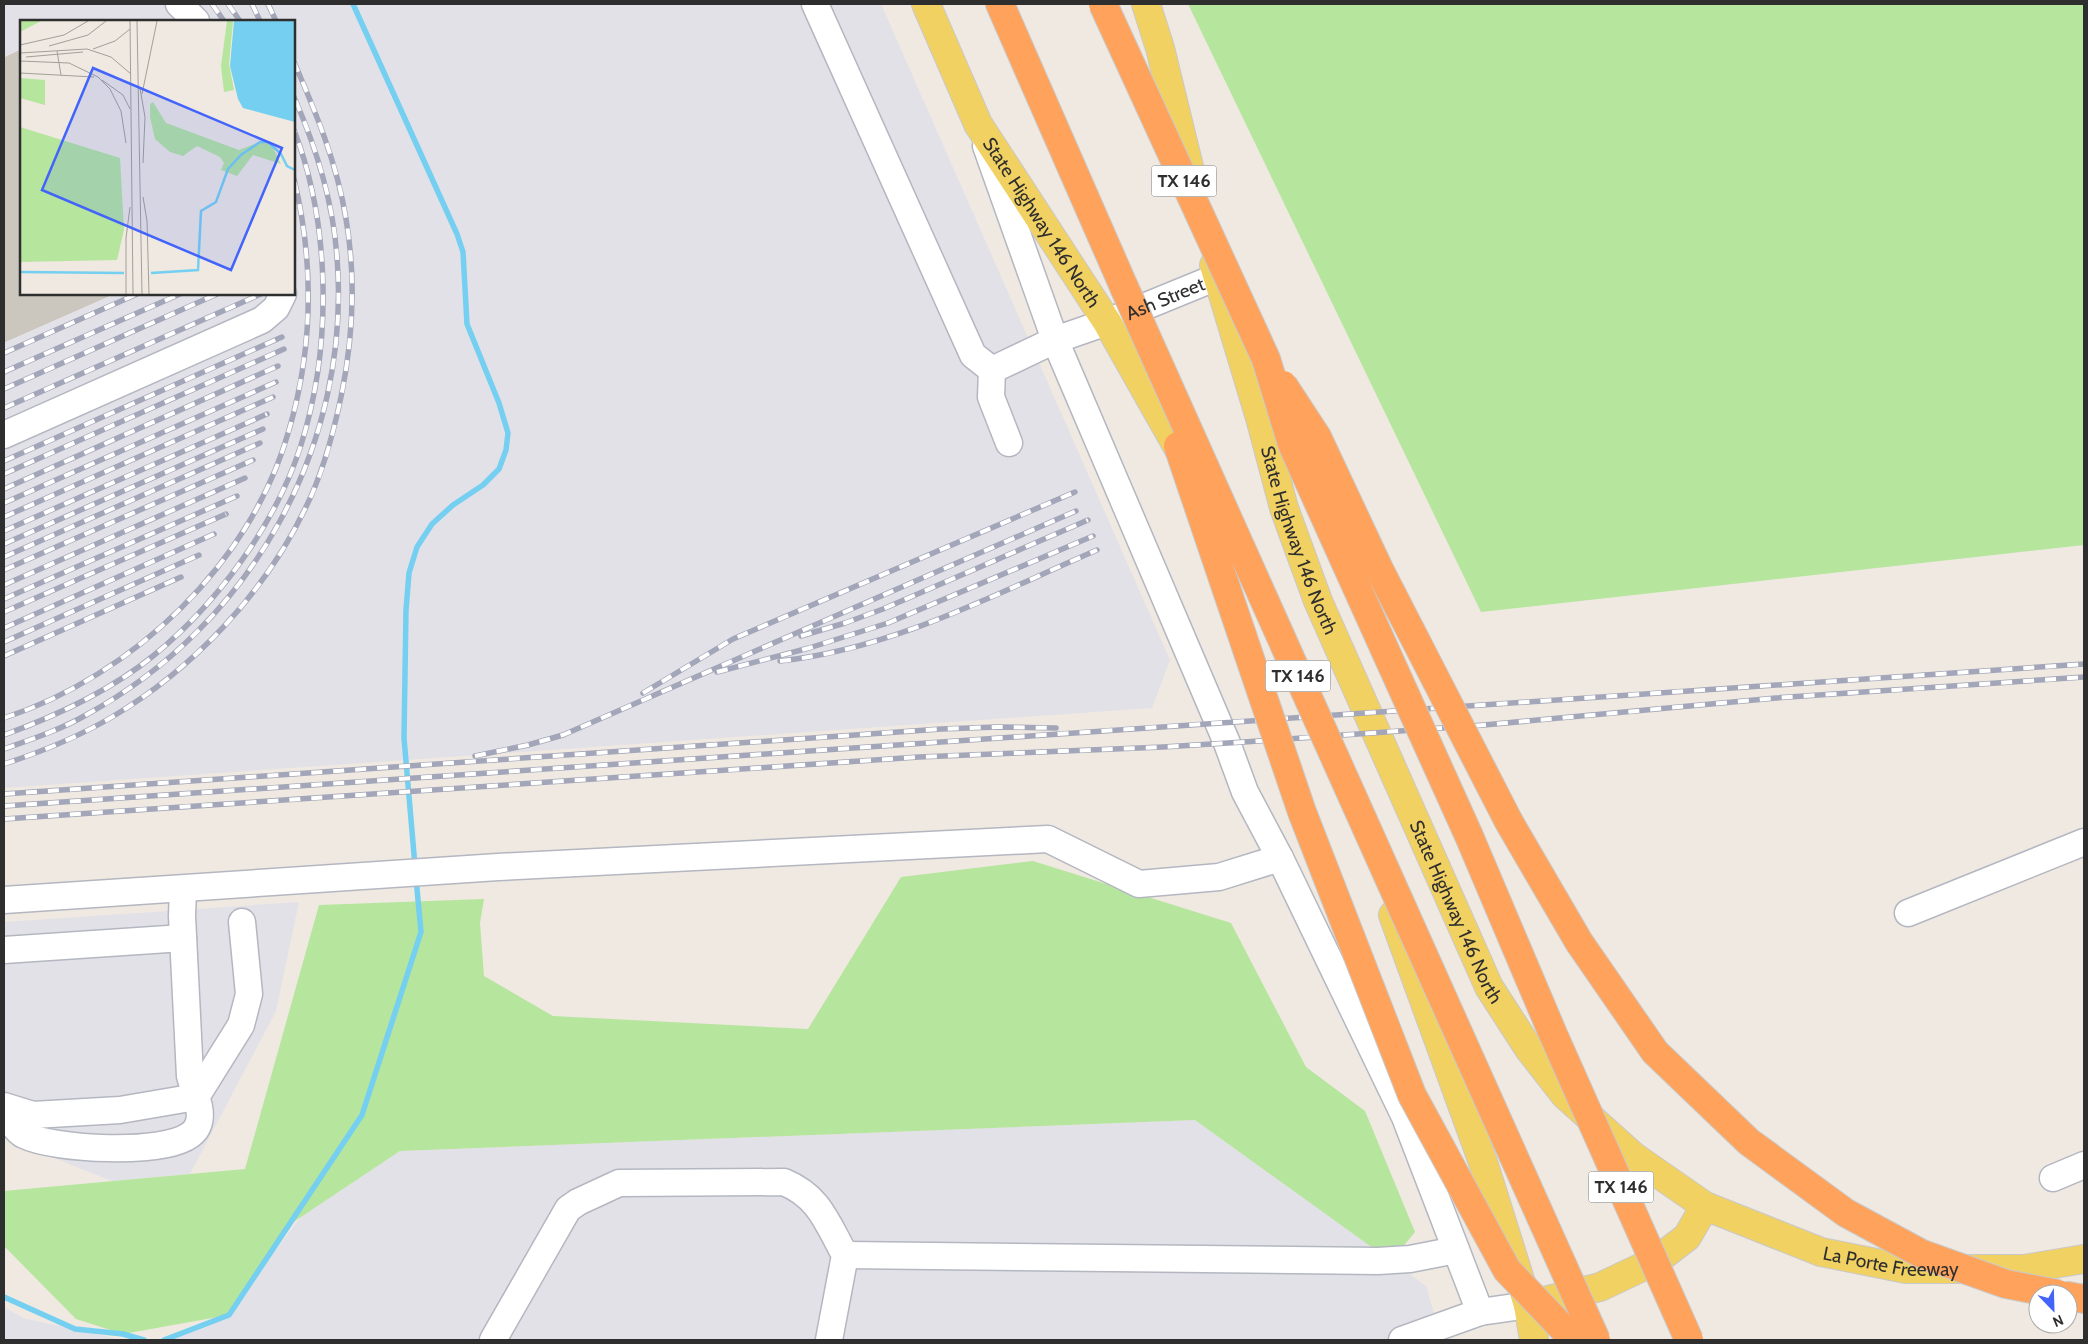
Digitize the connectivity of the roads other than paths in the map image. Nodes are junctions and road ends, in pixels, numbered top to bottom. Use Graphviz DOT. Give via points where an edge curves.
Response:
graph roads {
  1 [pos="179,4"];
  2 [pos="815,4"];
  3 [pos="926,4"];
  4 [pos="1000,4"];
  5 [pos="1103,4"];
  6 [pos="1146,4"];
  7 [pos="195,20"];
  8 [pos="978,124"];
  9 [pos="1217,277"];
  10 [pos="1124,287"];
  11 [pos="282,295"];
  12 [pos="1107,322"];
  13 [pos="1055,340"];
  14 [pos="1266,359"];
  15 [pos="992,370"];
  16 [pos="4,435"];
  17 [pos="1010,443"];
  18 [pos="2084,842"];
  19 [pos="1280,858"];
  20 [pos="183,889"];
  21 [pos="4,900"];
  22 [pos="1908,913"];
  23 [pos="242,922"];
  24 [pos="183,938"];
  25 [pos="4,950"];
  26 [pos="196,1097"];
  27 [pos="4,1106"];
  28 [pos="4,1113"];
  29 [pos="2084,1165"];
  30 [pos="2053,1178"];
  31 [pos="1706,1206"];
  32 [pos="1456,1250"];
  33 [pos="845,1255"];
  34 [pos="2084,1259"];
  35 [pos="2028,1288"];
  36 [pos="1528,1306"];
  37 [pos="1480,1312"];
  38 [pos="493,1340"];
  39 [pos="829,1340"];
  40 [pos="1402,1340"];
  41 [pos="1534,1340"];
  42 [pos="1574,1340"];
  43 [pos="1596,1340"];
  44 [pos="1689,1340"];
  1 -- 7 [label="street"];
  2 -- 15 [label="street" via="969,347 973,355"];
  3 -- 8 [label="main road, State Highway 146 North"];
  4 -- 10 [label="highway, TX 146"];
  5 -- 14 [label="highway, TX 146, bridge"];
  6 -- 9 [label="main road, State Highway 146 North"];
  8 -- 12 [label="main road, State Highway 146 North"];
  8 -- 13 [label="street, State Highway 146 North"];
  9 -- 12 [label="street, Ash Street"];
  9 -- 31 [label="main road, State Highway 146 North" via="1284,508 1318,602 1489,987 1529,1049 1565,1095 1633,1156"];
  10 -- 42 [label="highway, bridge" via="1302,812 1412,1095 1507,1270"];
  10 -- 43 [label="highway, TX 146, bridge"];
  11 -- 16 [label="street" via="276,308 262,320"];
  12 -- 13 [label="street, Ash Street"];
  12 -- 36 [label="main road, State Highway 146 North" via="1264,599 1386,896 1433,1021 1484,1165"];
  13 -- 15 [label="street, Ash Street"];
  13 -- 19 [label="street, State Highway 146 North" via="1245,792"];
  14 -- 35 [label="highway, bridge" via="1316,437 1379,569 1509,822 1580,942 1655,1052 1749,1142 1846,1213 1922,1254 2006,1284"];
  14 -- 44 [label="highway, TX 146, bridge" via="1292,444 1469,836"];
  15 -- 17 [label="street" via="992,397"];
  18 -- 22 [label="street"];
  19 -- 20 [label="street" via="1219,877 1139,884 1048,839 498,867"];
  19 -- 32 [label="street, State Highway 146 North" via="1405,1117"];
  20 -- 21 [label="street"];
  20 -- 24 [label="street"];
  23 -- 26 [label="street" via="249,994 241,1025"];
  24 -- 25 [label="street"];
  24 -- 26 [label="street" via="190,1076"];
  26 -- 27 [label="street" via="120,1110 33,1115"];
  26 -- 28 [label="street" via="201,1110 199,1123 192,1134 180,1141 153,1146 89,1148 50,1144 23,1135"];
  29 -- 30 [label="street"];
  31 -- 34 [label="main road, La Porte Freeway" via="1821,1252 1906,1269 2024,1269"];
  31 -- 36 [label="main road" via="1687,1237 1657,1260 1600,1287"];
  32 -- 33 [label="street" via="1378,1261"];
  32 -- 37 [label="street, State Highway 146 North"];
  33 -- 38 [label="street" via="814,1201 800,1189 784,1182 619,1183 568,1209"];
  33 -- 39 [label="street"];
  36 -- 37 [label="street"];
  36 -- 41 [label="main road, State Highway 146 North"];
  37 -- 40 [label="street"];
}
